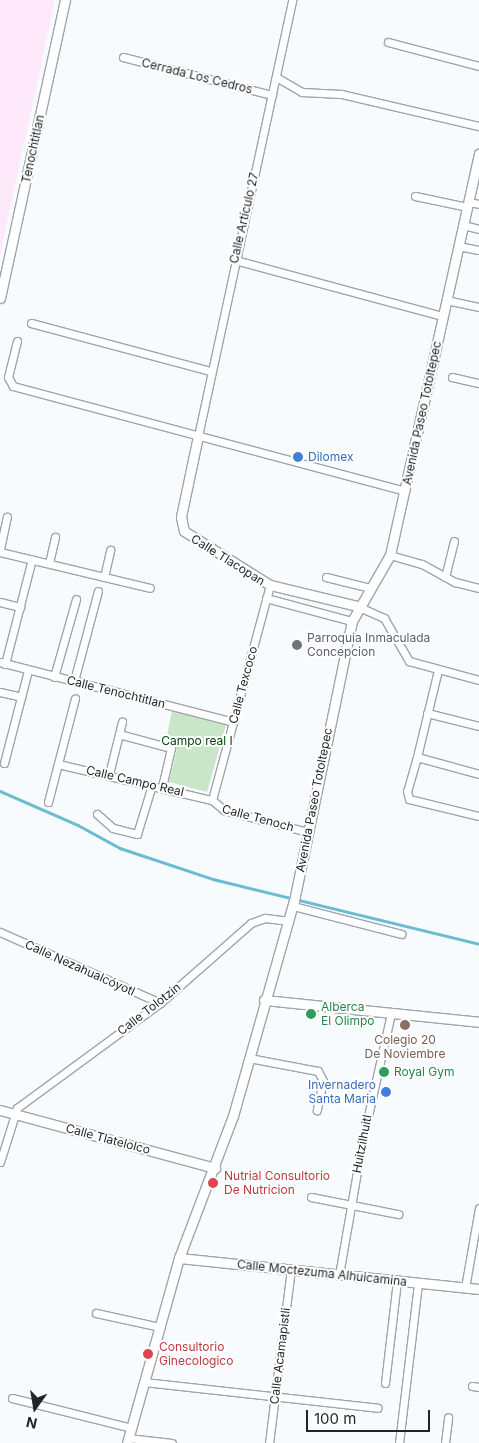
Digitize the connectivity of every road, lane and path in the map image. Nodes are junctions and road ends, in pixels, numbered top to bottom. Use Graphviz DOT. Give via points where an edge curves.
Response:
graph roads {
  1 [pos="66,0"];
  2 [pos="292,0"];
  3 [pos="388,42"];
  4 [pos="123,57"];
  5 [pos="479,66"];
  6 [pos="276,77"];
  7 [pos="272,95"];
  8 [pos="479,126"];
  9 [pos="479,154"];
  10 [pos="416,196"];
  11 [pos="468,204"];
  12 [pos="479,204"];
  13 [pos="463,225"];
  14 [pos="479,229"];
  15 [pos="458,246"];
  16 [pos="479,250"];
  17 [pos="235,260"];
  18 [pos="0,298"];
  19 [pos="446,300"];
  20 [pos="479,307"];
  21 [pos="443,316"];
  22 [pos="31,324"];
  23 [pos="17,341"];
  24 [pos="210,371"];
  25 [pos="452,377"];
  26 [pos="479,383"];
  27 [pos="198,436"];
  28 [pos="405,491"];
  29 [pos="7,518"];
  30 [pos="181,525"];
  31 [pos="55,537"];
  32 [pos="454,541"];
  33 [pos="0,550"];
  34 [pos="110,550"];
  35 [pos="390,555"];
  36 [pos="32,559"];
  37 [pos="48,563"];
  38 [pos="104,577"];
  39 [pos="326,577"];
  40 [pos="445,577"];
  41 [pos="270,585"];
  42 [pos="150,588"];
  43 [pos="370,588"];
  44 [pos="479,588"];
  45 [pos="98,592"];
  46 [pos="266,598"];
  47 [pos="76,599"];
  48 [pos="0,602"];
  49 [pos="357,606"];
  50 [pos="20,607"];
  51 [pos="352,621"];
  52 [pos="3,663"];
  53 [pos="28,670"];
  54 [pos="438,670"];
  55 [pos="54,677"];
  56 [pos="479,680"];
  57 [pos="74,682"];
  58 [pos="0,692"];
  59 [pos="21,697"];
  60 [pos="75,698"];
  61 [pos="427,713"];
  62 [pos="122,722"];
  63 [pos="233,722"];
  64 [pos="479,726"];
  65 [pos="119,734"];
  66 [pos="419,758"];
  67 [pos="4,763"];
  68 [pos="58,764"];
  69 [pos="108,774"];
  70 [pos="479,774"];
  71 [pos="152,785"];
  72 [pos="162,787"];
  73 [pos="212,800"];
  74 [pos="48,802"];
  75 [pos="97,814"];
  76 [pos="479,816"];
  77 [pos="308,832"];
  78 [pos="294,902"];
  79 [pos="288,921"];
  80 [pos="0,932"];
  81 [pos="401,934"];
  82 [pos="264,1000"];
  83 [pos="160,1003"];
  84 [pos="391,1013"];
  85 [pos="479,1022"];
  86 [pos="249,1058"];
  87 [pos="0,1110"];
  88 [pos="318,1110"];
  89 [pos="14,1114"];
  90 [pos="0,1162"];
  91 [pos="215,1168"];
  92 [pos="311,1197"];
  93 [pos="350,1205"];
  94 [pos="479,1208"];
  95 [pos="398,1214"];
  96 [pos="179,1258"];
  97 [pos="291,1270"];
  98 [pos="339,1275"];
  99 [pos="397,1281"];
  100 [pos="418,1283"];
  101 [pos="465,1288"];
  102 [pos="479,1289"];
  103 [pos="96,1313"];
  104 [pos="160,1327"];
  105 [pos="144,1382"];
  106 [pos="385,1383"];
  107 [pos="275,1397"];
  108 [pos="12,1398"];
  109 [pos="378,1408"];
  110 [pos="448,1417"];
  111 [pos="132,1428"];
  112 [pos="128,1441"];
  113 [pos="172,1443"];
  114 [pos="270,1443"];
  115 [pos="399,1443"];
  116 [pos="445,1443"];
  1 -- 18 [label="main road, Tenochtitlan"];
  2 -- 6 [label="street, Calle Artículo 27"];
  3 -- 5 [label="street"];
  4 -- 7 [label="street, Cerrada Los Cedros"];
  6 -- 7 [label="street, Calle Artículo 27"];
  6 -- 8 [label="street" via="302,92 341,94"];
  7 -- 17 [label="street, Calle Artículo 27"];
  9 -- 11 [label="main road, Avenida Paseo Totoltepec"];
  10 -- 11 [label="street"];
  11 -- 12 [label="street"];
  11 -- 13 [label="main road, Avenida Paseo Totoltepec"];
  13 -- 14 [label="street"];
  13 -- 15 [label="main road, Avenida Paseo Totoltepec"];
  15 -- 16 [label="street"];
  15 -- 19 [label="main road, Avenida Paseo Totoltepec"];
  17 -- 21 [label="street"];
  17 -- 24 [label="street, Calle Artículo 27"];
  19 -- 20 [label="street"];
  19 -- 21 [label="main road, Avenida Paseo Totoltepec"];
  21 -- 28 [label="main road, Avenida Paseo Totoltepec"];
  22 -- 24 [label="street"];
  23 -- 27 [label="street" via="8,377 13,386"];
  24 -- 27 [label="street, Calle Artículo 27"];
  25 -- 26 [label="street"];
  27 -- 28 [label="street"];
  27 -- 30 [label="main road, Calle Artículo 27"];
  28 -- 35 [label="main road, Avenida Paseo Totoltepec"];
  29 -- 33 [label="street"];
  30 -- 41 [label="main road, Calle Tlacopan" via="189,536 242,565"];
  31 -- 37 [label="street"];
  32 -- 40 [label="street"];
  33 -- 36 [label="street"];
  34 -- 38 [label="street"];
  35 -- 40 [label="street" via="422,564"];
  35 -- 43 [label="main road, Avenida Paseo Totoltepec"];
  36 -- 37 [label="street"];
  36 -- 50 [label="street"];
  37 -- 38 [label="street"];
  38 -- 42 [label="street"];
  39 -- 43 [label="street"];
  40 -- 44 [label="street"];
  41 -- 46 [label="street, Calle Tlacopan"];
  41 -- 49 [label="main road"];
  43 -- 49 [label="main road, Avenida Paseo Totoltepec"];
  45 -- 57 [label="street"];
  46 -- 51 [label="street, Calle Tlacopan"];
  46 -- 63 [label="street, Calle Texcoco"];
  47 -- 55 [label="street"];
  48 -- 50 [label="street"];
  49 -- 51 [label="main road, Avenida Paseo Totoltepec"];
  49 -- 54 [label="street" via="384,618 409,661"];
  50 -- 52 [label="street"];
  51 -- 77 [label="main road, Avenida Paseo Totoltepec"];
  52 -- 53 [label="street, Calle Tenochtitlan"];
  53 -- 55 [label="street, Calle Tenochtitlan"];
  53 -- 59 [label="street"];
  54 -- 56 [label="street"];
  54 -- 61 [label="street"];
  55 -- 57 [label="street, Calle Tenochtitlan"];
  57 -- 63 [label="street, Calle Tenochtitlan"];
  58 -- 59 [label="street"];
  59 -- 67 [label="street"];
  60 -- 68 [label="street"];
  61 -- 64 [label="street"];
  61 -- 66 [label="street"];
  62 -- 65 [label="street"];
  63 -- 73 [label="street, Calle Texcoco"];
  65 -- 69 [label="street"];
  65 -- 72 [label="street" via="171,748"];
  66 -- 70 [label="street"];
  66 -- 76 [label="street" via="407,791 409,799"];
  68 -- 69 [label="street, Calle Campo Real"];
  68 -- 74 [label="street"];
  69 -- 71 [label="street, Calle Campo Real"];
  71 -- 72 [label="street, Calle Campo Real"];
  71 -- 75 [label="street" via="137,834 113,828"];
  72 -- 73 [label="street, Calle Campo Real"];
  73 -- 77 [label="street, Calle Tenoch" via="224,810"];
  77 -- 78 [label="main road, Avenida Paseo Totoltepec"];
  78 -- 79 [label="main road, Avenida Paseo Totoltepec"];
  78 -- 81 [label="street"];
  79 -- 82 [label="main road, Avenida Paseo Totoltepec"];
  79 -- 83 [label="street, Calle Tolotzin" via="266,918 251,923"];
  80 -- 83 [label="street, Calle Nezahualcóyotl"];
  82 -- 84 [label="main road"];
  82 -- 86 [label="main road, Avenida Paseo Totoltepec"];
  83 -- 89 [label="street, Calle Tolotzin" via="56,1078"];
  84 -- 85 [label="main road"];
  84 -- 93 [label="street, Huitzilhuitl"];
  86 -- 88 [label="street" via="318,1071 323,1081"];
  86 -- 91 [label="main road, Avenida Paseo Totoltepec"];
  87 -- 89 [label="main road, Calle Tlatelolco"];
  89 -- 90 [label="street"];
  89 -- 91 [label="main road, Calle Tlatelolco"];
  91 -- 96 [label="main road, Avenida Paseo Totoltepec"];
  92 -- 93 [label="street"];
  93 -- 95 [label="street"];
  93 -- 98 [label="street, Huitzilhuitl"];
  94 -- 101 [label="street"];
  96 -- 97 [label="main road, Calle Moctezuma Alhuicamina"];
  96 -- 104 [label="main road, Avenida Paseo Totoltepec"];
  97 -- 98 [label="main road, Calle Moctezuma Alhuicamina"];
  97 -- 107 [label="street, Calle Acamapistli"];
  98 -- 99 [label="main road, Calle Moctezuma Alhuicamina"];
  99 -- 100 [label="main road, Calle Moctezuma Alhuicamina"];
  99 -- 106 [label="street"];
  100 -- 101 [label="main road, Calle Moctezuma Alhuicamina"];
  100 -- 115 [label="street"];
  101 -- 102 [label="main road, Calle Moctezuma Alhuicamina"];
  103 -- 104 [label="street"];
  104 -- 105 [label="main road, Avenida Paseo Totoltepec"];
  105 -- 107 [label="street"];
  105 -- 111 [label="main road, Avenida Paseo Totoltepec"];
  107 -- 109 [label="street"];
  107 -- 114 [label="street, Calle Acamapistli"];
  108 -- 111 [label="street"];
  110 -- 116 [label="street"];
  111 -- 112 [label="main road, Avenida Paseo Totoltepec"];
  112 -- 113 [label="street"];
}
